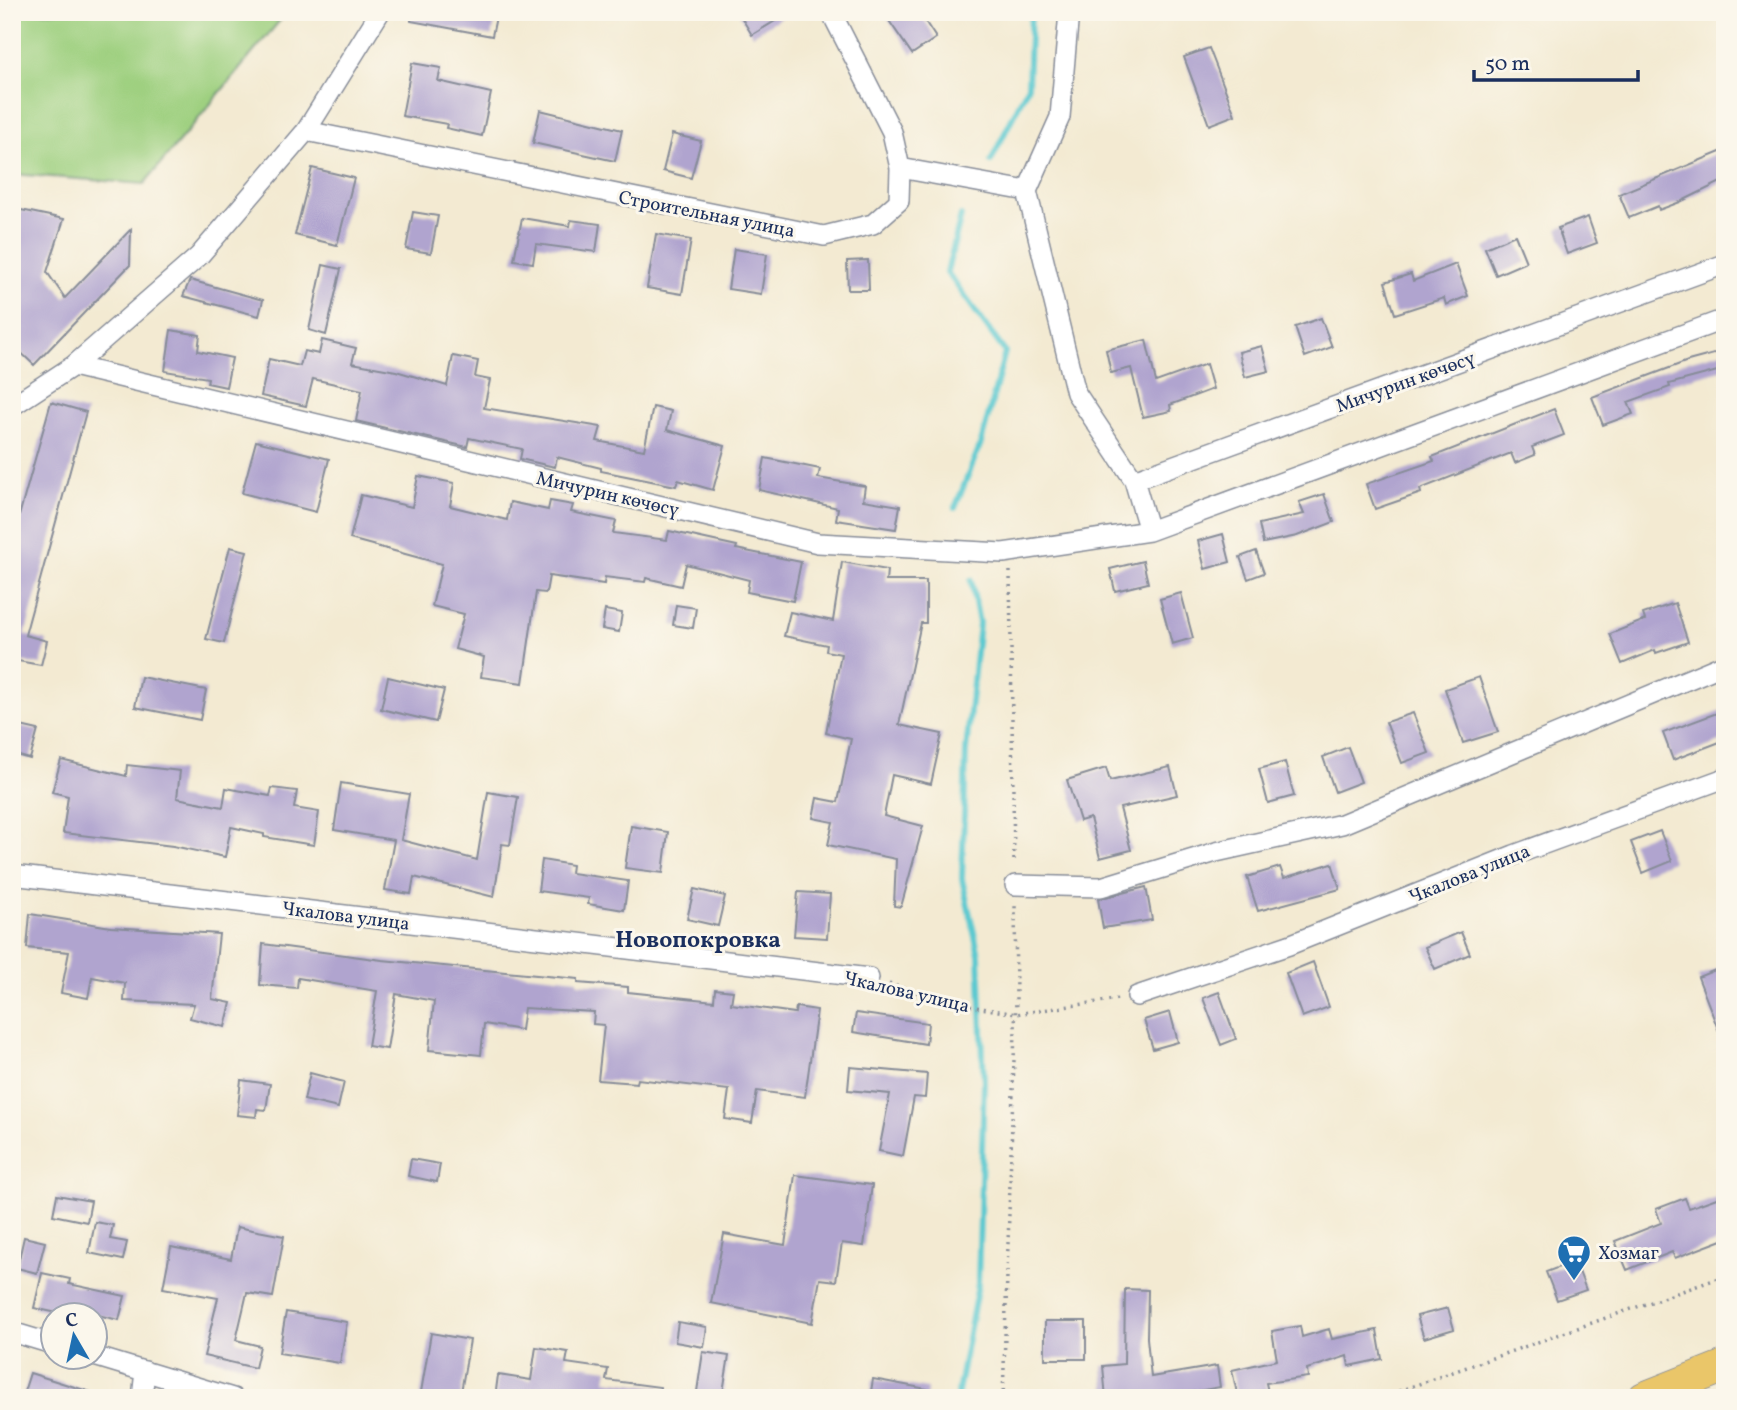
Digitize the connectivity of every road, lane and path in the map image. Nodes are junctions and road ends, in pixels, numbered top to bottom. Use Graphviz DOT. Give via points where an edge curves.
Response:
graph roads {
  1 [pos="380,12"];
  2 [pos="831,12"];
  3 [pos="1069,12"];
  4 [pos="306,131"];
  5 [pos="900,168"];
  6 [pos="1027,191"];
  7 [pos="1725,264"];
  8 [pos="1725,319"];
  9 [pos="73,366"];
  10 [pos="12,407"];
  11 [pos="1134,480"];
  12 [pos="1149,531"];
  13 [pos="1010,552"];
  14 [pos="1725,664"];
  15 [pos="1725,778"];
  16 [pos="12,875"];
  17 [pos="1015,885"];
  18 [pos="870,978"];
  19 [pos="1137,996"];
  20 [pos="1016,1014"];
  21 [pos="1725,1276"];
  22 [pos="12,1332"];
  23 [pos="38,1340"];
  24 [pos="108,1360"];
  25 [pos="1725,1366"];
  26 [pos="145,1371"];
  27 [pos="142,1398"];
  28 [pos="233,1398"];
  29 [pos="1003,1398"];
  30 [pos="1379,1398"];
  31 [pos="1644,1398"];
  1 -- 4 [label="street"];
  2 -- 5 [label="street, Строительная улица" via="892,132"];
  3 -- 6 [label="street" via="1060,117"];
  4 -- 5 [label="street, Строительная улица" via="824,236 873,224 899,201"];
  4 -- 9 [label="street" via="199,256"];
  5 -- 6 [label="street"];
  6 -- 11 [label="street" via="1076,393"];
  7 -- 11 [label="street, Мичурин көчөсү"];
  8 -- 12 [label="street, Мичурин көчөсү"];
  9 -- 10 [label="street"];
  9 -- 13 [label="street, Мичурин көчөсү" via="818,542"];
  11 -- 12 [label="street"];
  12 -- 13 [label="street, Мичурин көчөсү"];
  13 -- 17 [label="path"];
  14 -- 17 [label="street" via="1342,824 1216,852 1101,887"];
  15 -- 19 [label="street, Чкалова улица" via="1514,855 1289,945"];
  16 -- 18 [label="street, Чкалова улица"];
  17 -- 20 [label="path"];
  18 -- 20 [label="path, Чкалова улица" via="958,1004"];
  19 -- 20 [label="path, Чкалова улица"];
  20 -- 29 [label="path"];
  21 -- 30 [label="path"];
  22 -- 23 [label="street"];
  24 -- 26 [label="street"];
  25 -- 31 [label="main road"];
  26 -- 27 [label="street"];
  26 -- 28 [label="street"];
}
